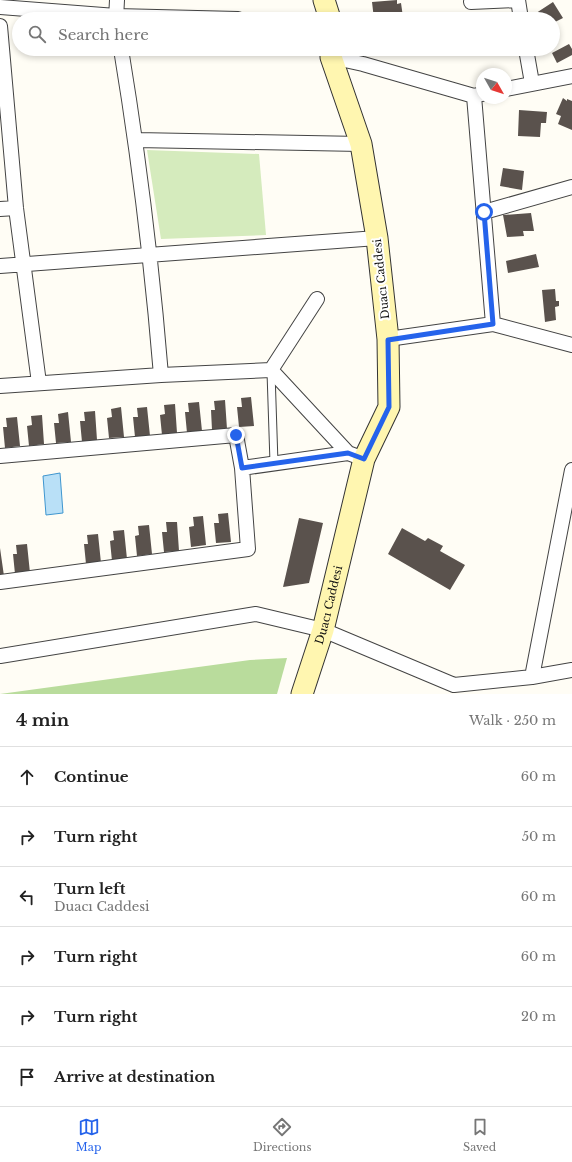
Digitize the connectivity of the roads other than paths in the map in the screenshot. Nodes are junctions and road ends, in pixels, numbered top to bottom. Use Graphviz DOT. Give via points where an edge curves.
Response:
graph roads {
  1 [pos="117,0"];
  2 [pos="324,0"];
  3 [pos="518,0"];
  4 [pos="471,2"];
  5 [pos="56,6"];
  6 [pos="0,7"];
  7 [pos="86,12"];
  8 [pos="116,12"];
  9 [pos="328,12"];
  10 [pos="520,12"];
  11 [pos="0,26"];
  12 [pos="122,56"];
  13 [pos="332,56"];
  14 [pos="340,56"];
  15 [pos="527,56"];
  16 [pos="572,76"];
  17 [pos="532,83"];
  18 [pos="512,88"];
  19 [pos="476,94"];
  20 [pos="478,104"];
  21 [pos="4,105"];
  22 [pos="136,140"];
  23 [pos="362,144"];
  24 [pos="572,187"];
  25 [pos="0,208"];
  26 [pos="16,208"];
  27 [pos="484,212"];
  28 [pos="377,238"];
  29 [pos="151,255"];
  30 [pos="23,264"];
  31 [pos="0,266"];
  32 [pos="317,298"];
  33 [pos="493,324"];
  34 [pos="388,340"];
  35 [pos="572,345"];
  36 [pos="271,370"];
  37 [pos="161,375"];
  38 [pos="39,383"];
  39 [pos="0,386"];
  40 [pos="0,456"];
  41 [pos="356,456"];
  42 [pos="274,463"];
  43 [pos="242,468"];
  44 [pos="572,470"];
  45 [pos="0,582"];
  46 [pos="323,630"];
  47 [pos="0,656"];
  48 [pos="572,670"];
  49 [pos="532,677"];
  50 [pos="302,694"];
  1 -- 8 [label="street"];
  2 -- 9 [label="street"];
  3 -- 4 [label="street"];
  3 -- 10 [label="street"];
  5 -- 6 [label="street"];
  5 -- 7 [label="street"];
  11 -- 21 [label="street"];
  12 -- 22 [label="street"];
  13 -- 23 [label="street, Duacı Caddesi"];
  14 -- 19 [label="street"];
  15 -- 17 [label="street"];
  16 -- 17 [label="street"];
  17 -- 18 [label="street"];
  20 -- 27 [label="street"];
  21 -- 26 [label="street"];
  22 -- 23 [label="street"];
  22 -- 29 [label="street"];
  23 -- 28 [label="street, Duacı Caddesi"];
  24 -- 27 [label="street"];
  25 -- 26 [label="street"];
  26 -- 30 [label="street"];
  27 -- 33 [label="street"];
  28 -- 29 [label="street"];
  28 -- 34 [label="street, Duacı Caddesi"];
  29 -- 30 [label="street"];
  29 -- 37 [label="street"];
  30 -- 31 [label="street"];
  30 -- 38 [label="street"];
  32 -- 36 [label="street"];
  33 -- 34 [label="street"];
  33 -- 35 [label="street"];
  34 -- 41 [label="street, Duacı Caddesi" via="389,407"];
  36 -- 37 [label="street"];
  36 -- 41 [label="street"];
  36 -- 42 [label="lane"];
  37 -- 38 [label="street"];
  38 -- 39 [label="street"];
  40 -- 43 [label="street" via="236,435"];
  41 -- 42 [label="street"];
  41 -- 46 [label="street, Duacı Caddesi"];
  42 -- 43 [label="street"];
  43 -- 45 [label="street" via="248,549"];
  44 -- 49 [label="street"];
  46 -- 47 [label="street" via="256,614"];
  46 -- 49 [label="street" via="454,685"];
  46 -- 50 [label="street, Duacı Caddesi"];
  48 -- 49 [label="street"];
}
